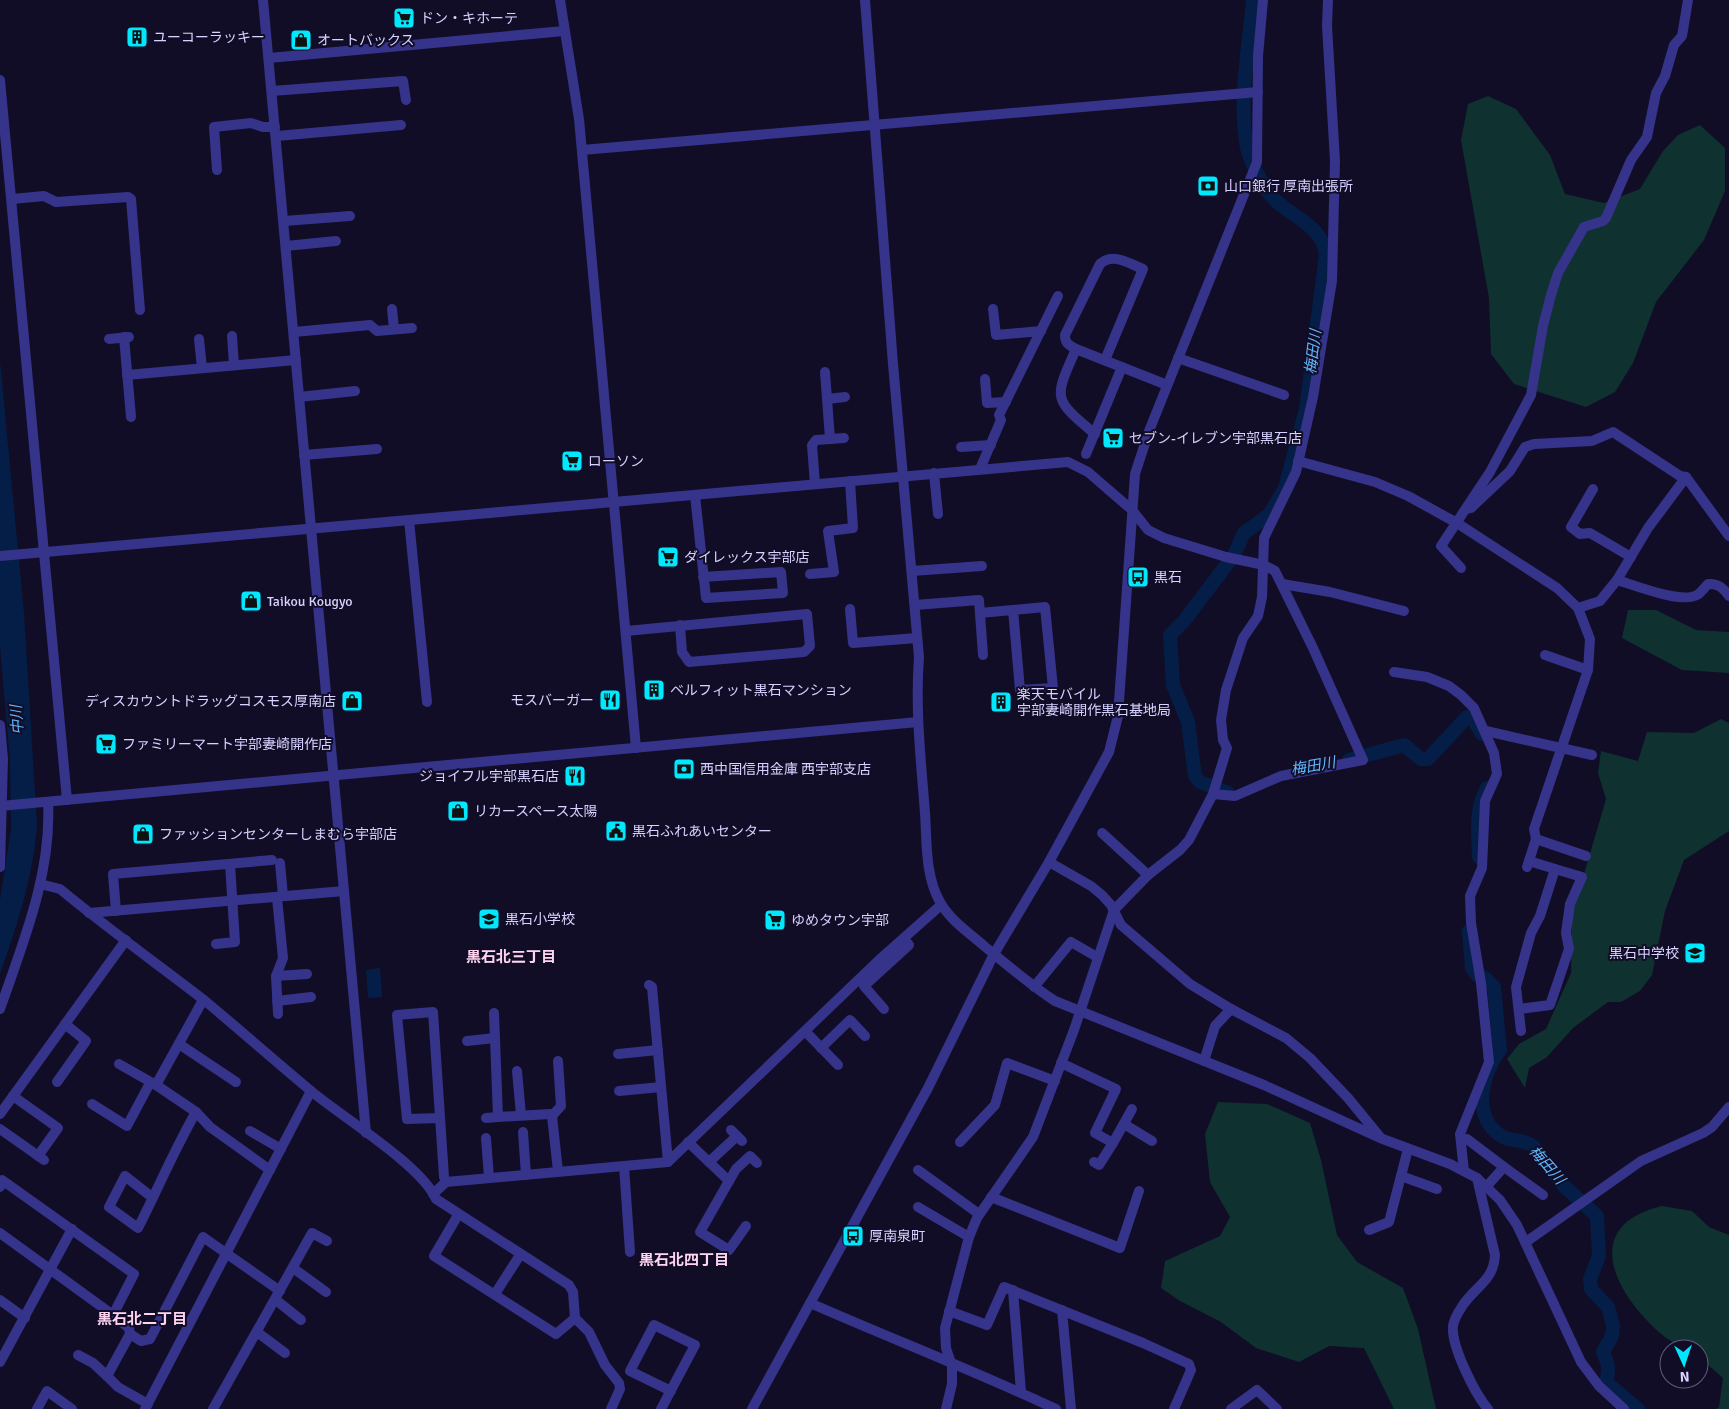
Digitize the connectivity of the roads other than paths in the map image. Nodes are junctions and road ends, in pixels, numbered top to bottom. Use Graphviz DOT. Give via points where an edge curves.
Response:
graph roads {
  1 [pos="263,0"];
  2 [pos="560,0"];
  3 [pos="866,0"];
  4 [pos="1263,0"];
  5 [pos="1328,0"];
  6 [pos="1688,0"];
  7 [pos="564,31"];
  8 [pos="270,58"];
  9 [pos="0,80"];
  10 [pos="272,91"];
  11 [pos="1248,92"];
  12 [pos="406,100"];
  13 [pos="400,125"];
  14 [pos="876,125"];
  15 [pos="276,131"];
  16 [pos="582,150"];
  17 [pos="218,170"];
  18 [pos="12,199"];
  19 [pos="350,216"];
  20 [pos="284,221"];
  21 [pos="336,241"];
  22 [pos="286,246"];
  23 [pos="1058,296"];
  24 [pos="392,309"];
  25 [pos="993,309"];
  26 [pos="140,310"];
  27 [pos="412,328"];
  28 [pos="394,329"];
  29 [pos="1041,331"];
  30 [pos="294,332"];
  31 [pos="232,336"];
  32 [pos="109,339"];
  33 [pos="200,339"];
  34 [pos="1076,349"];
  35 [pos="1178,358"];
  36 [pos="296,360"];
  37 [pos="1105,360"];
  38 [pos="234,366"];
  39 [pos="1122,367"];
  40 [pos="202,368"];
  41 [pos="825,372"];
  42 [pos="127,375"];
  43 [pos="985,379"];
  44 [pos="1167,385"];
  45 [pos="354,391"];
  46 [pos="1284,395"];
  47 [pos="299,397"];
  48 [pos="845,397"];
  49 [pos="827,399"];
  50 [pos="1006,402"];
  51 [pos="131,418"];
  52 [pos="1094,434"];
  53 [pos="844,438"];
  54 [pos="830,439"];
  55 [pos="991,445"];
  56 [pos="960,447"];
  57 [pos="377,448"];
  58 [pos="1086,454"];
  59 [pos="304,456"];
  60 [pos="1298,461"];
  61 [pos="980,469"];
  62 [pos="934,473"];
  63 [pos="903,476"];
  64 [pos="1686,477"];
  65 [pos="850,481"];
  66 [pos="815,484"];
  67 [pos="1593,489"];
  68 [pos="695,495"];
  69 [pos="613,501"];
  70 [pos="1132,510"];
  71 [pos="1464,510"];
  72 [pos="939,514"];
  73 [pos="409,520"];
  74 [pos="1457,524"];
  75 [pos="311,529"];
  76 [pos="1729,536"];
  77 [pos="45,552"];
  78 [pos="0,556"];
  79 [pos="1631,557"];
  80 [pos="1264,564"];
  81 [pos="982,566"];
  82 [pos="1461,568"];
  83 [pos="912,571"];
  84 [pos="810,574"];
  85 [pos="703,577"];
  86 [pos="1617,580"];
  87 [pos="1282,584"];
  88 [pos="1729,596"];
  89 [pos="915,605"];
  90 [pos="1578,608"];
  91 [pos="850,609"];
  92 [pos="1012,610"];
  93 [pos="1404,611"];
  94 [pos="980,613"];
  95 [pos="680,626"];
  96 [pos="626,630"];
  97 [pos="917,638"];
  98 [pos="1544,654"];
  99 [pos="984,655"];
  100 [pos="1588,670"];
  101 [pos="1394,672"];
  102 [pos="427,702"];
  103 [pos="918,722"];
  104 [pos="0,725"];
  105 [pos="1486,731"];
  106 [pos="636,748"];
  107 [pos="1562,748"];
  108 [pos="1592,755"];
  109 [pos="334,777"];
  110 [pos="1214,791"];
  111 [pos="67,800"];
  112 [pos="47,802"];
  113 [pos="3,806"];
  114 [pos="1102,833"];
  115 [pos="1536,839"];
  116 [pos="1,852"];
  117 [pos="1586,856"];
  118 [pos="1049,862"];
  119 [pos="230,864"];
  120 [pos="0,867"];
  121 [pos="1556,869"];
  122 [pos="1148,875"];
  123 [pos="40,884"];
  124 [pos="344,891"];
  125 [pos="280,897"];
  126 [pos="233,901"];
  127 [pos="941,904"];
  128 [pos="1114,910"];
  129 [pos="116,911"];
  130 [pos="89,913"];
  131 [pos="904,939"];
  132 [pos="126,940"];
  133 [pos="216,944"];
  134 [pos="994,954"];
  135 [pos="1097,957"];
  136 [pos="307,974"];
  137 [pos="276,976"];
  138 [pos="649,985"];
  139 [pos="1034,987"];
  140 [pos="311,997"];
  141 [pos="203,1000"];
  142 [pos="277,1001"];
  143 [pos="0,1009"];
  144 [pos="884,1009"];
  145 [pos="1231,1009"];
  146 [pos="1519,1009"];
  147 [pos="1078,1012"];
  148 [pos="494,1013"];
  149 [pos="278,1014"];
  150 [pos="65,1024"];
  151 [pos="804,1031"];
  152 [pos="1521,1031"];
  153 [pos="865,1036"];
  154 [pos="495,1038"];
  155 [pos="467,1041"];
  156 [pos="179,1044"];
  157 [pos="821,1048"];
  158 [pos="658,1050"];
  159 [pos="618,1054"];
  160 [pos="558,1060"];
  161 [pos="1204,1061"];
  162 [pos="1061,1063"];
  163 [pos="118,1064"];
  164 [pos="838,1065"];
  165 [pos="517,1071"];
  166 [pos="1055,1081"];
  167 [pos="57,1082"];
  168 [pos="236,1082"];
  169 [pos="153,1084"];
  170 [pos="661,1087"];
  171 [pos="311,1091"];
  172 [pos="619,1092"];
  173 [pos="13,1096"];
  174 [pos="92,1104"];
  175 [pos="1729,1107"];
  176 [pos="1132,1109"];
  177 [pos="196,1112"];
  178 [pos="0,1114"];
  179 [pos="521,1115"];
  180 [pos="552,1116"];
  181 [pos="498,1117"];
  182 [pos="440,1118"];
  183 [pos="486,1118"];
  184 [pos="1124,1124"];
  185 [pos="0,1129"];
  186 [pos="250,1131"];
  187 [pos="523,1132"];
  188 [pos="366,1133"];
  189 [pos="736,1135"];
  190 [pos="486,1138"];
  191 [pos="1380,1138"];
  192 [pos="1467,1139"];
  193 [pos="1152,1141"];
  194 [pos="688,1142"];
  195 [pos="960,1142"];
  196 [pos="1112,1143"];
  197 [pos="281,1149"];
  198 [pos="1408,1149"];
  199 [pos="668,1162"];
  200 [pos="709,1162"];
  201 [pos="1094,1162"];
  202 [pos="757,1163"];
  203 [pos="624,1166"];
  204 [pos="1504,1166"];
  205 [pos="270,1170"];
  206 [pos="918,1170"];
  207 [pos="558,1171"];
  208 [pos="1464,1171"];
  209 [pos="526,1175"];
  210 [pos="1401,1176"];
  211 [pos="489,1178"];
  212 [pos="1477,1178"];
  213 [pos="728,1181"];
  214 [pos="446,1182"];
  215 [pos="1487,1186"];
  216 [pos="0,1187"];
  217 [pos="1437,1189"];
  218 [pos="1139,1191"];
  219 [pos="433,1194"];
  220 [pos="1543,1195"];
  221 [pos="991,1197"];
  222 [pos="153,1198"];
  223 [pos="918,1207"];
  224 [pos="979,1214"];
  225 [pos="458,1215"];
  226 [pos="746,1226"];
  227 [pos="72,1229"];
  228 [pos="1369,1230"];
  229 [pos="0,1233"];
  230 [pos="969,1237"];
  231 [pos="327,1241"];
  232 [pos="1526,1242"];
  233 [pos="226,1251"];
  234 [pos="630,1252"];
  235 [pos="520,1255"];
  236 [pos="293,1268"];
  237 [pos="50,1269"];
  238 [pos="1013,1290"];
  239 [pos="326,1292"];
  240 [pos="495,1294"];
  241 [pos="278,1295"];
  242 [pos="0,1300"];
  243 [pos="810,1304"];
  244 [pos="1062,1310"];
  245 [pos="949,1311"];
  246 [pos="113,1315"];
  247 [pos="25,1318"];
  248 [pos="575,1318"];
  249 [pos="301,1320"];
  250 [pos="257,1332"];
  251 [pos="130,1334"];
  252 [pos="285,1353"];
  253 [pos="78,1355"];
  254 [pos="950,1360"];
  255 [pos="0,1362"];
  256 [pos="106,1376"];
  257 [pos="671,1391"];
  258 [pos="1021,1392"];
  259 [pos="147,1407"];
  260 [pos="37,1409"];
  261 [pos="72,1409"];
  262 [pos="213,1409"];
  263 [pos="611,1409"];
  264 [pos="662,1409"];
  265 [pos="752,1409"];
  266 [pos="946,1409"];
  267 [pos="1056,1409"];
  268 [pos="1071,1409"];
  269 [pos="1174,1409"];
  270 [pos="1231,1409"];
  271 [pos="1277,1409"];
  272 [pos="1488,1409"];
  273 [pos="1624,1409"];
  1 -- 8 [label="street"];
  2 -- 7 [label="street"];
  3 -- 14 [label="street"];
  4 -- 11 [label="street" via="1258,56"];
  5 -- 60 [label="street" via="1334,161 1332,281"];
  6 -- 71 [label="street" via="1682,36 1674,45 1656,93 1647,137 1631,160 1606,218 1584,227 1562,266 1542,326 1531,395 1490,472"];
  7 -- 8 [label="street"];
  7 -- 16 [label="street"];
  8 -- 10 [label="street"];
  9 -- 18 [label="street"];
  10 -- 12 [label="street" via="402,81"];
  10 -- 15 [label="street"];
  11 -- 14 [label="street"];
  11 -- 35 [label="street" via="1256,162"];
  13 -- 15 [label="street"];
  14 -- 16 [label="street"];
  14 -- 63 [label="street"];
  15 -- 17 [label="street" via="251,123 214,127"];
  15 -- 20 [label="street"];
  16 -- 69 [label="street"];
  18 -- 26 [label="street" via="44,196 56,202 131,199"];
  18 -- 77 [label="street"];
  19 -- 20 [label="street"];
  20 -- 22 [label="street"];
  21 -- 22 [label="street"];
  22 -- 30 [label="street"];
  23 -- 29 [label="street"];
  24 -- 28 [label="street"];
  25 -- 29 [label="street" via="996,335"];
  27 -- 28 [label="street"];
  28 -- 30 [label="street" via="377,331 370,325"];
  29 -- 50 [label="street"];
  30 -- 36 [label="street"];
  31 -- 38 [label="street"];
  32 -- 42 [label="street" via="127,337"];
  33 -- 40 [label="street"];
  34 -- 37 [label="street"];
  34 -- 37 [label="street" via="1068,345 1065,335 1100,264 1108,258 1125,262 1143,269"];
  34 -- 52 [label="street" via="1059,387 1059,395 1066,410"];
  35 -- 44 [label="street"];
  35 -- 46 [label="street"];
  36 -- 38 [label="street"];
  36 -- 47 [label="street"];
  37 -- 39 [label="street"];
  38 -- 40 [label="street"];
  39 -- 44 [label="street"];
  39 -- 52 [label="street"];
  40 -- 42 [label="street"];
  41 -- 49 [label="street"];
  42 -- 51 [label="street"];
  43 -- 50 [label="street" via="988,404"];
  44 -- 70 [label="street" via="1137,465"];
  45 -- 47 [label="street"];
  47 -- 59 [label="street"];
  48 -- 49 [label="street"];
  49 -- 54 [label="street"];
  50 -- 55 [label="street"];
  52 -- 58 [label="street"];
  53 -- 54 [label="street"];
  54 -- 66 [label="street" via="816,440 812,445"];
  55 -- 56 [label="street"];
  55 -- 61 [label="street"];
  57 -- 59 [label="street"];
  59 -- 75 [label="street"];
  60 -- 74 [label="street" via="1375,482 1408,496"];
  60 -- 80 [label="street" via="1290,488 1264,538"];
  61 -- 62 [label="street"];
  61 -- 70 [label="street" via="1068,462 1088,472"];
  62 -- 63 [label="street"];
  62 -- 72 [label="street"];
  63 -- 65 [label="street"];
  63 -- 83 [label="street"];
  64 -- 71 [label="street" via="1613,432 1592,441 1534,444 1525,448 1510,471 1471,508"];
  64 -- 76 [label="street"];
  64 -- 79 [label="street"];
  65 -- 66 [label="street"];
  65 -- 84 [label="street" via="853,528 828,531 834,572"];
  66 -- 68 [label="street"];
  67 -- 79 [label="street" via="1571,528 1580,534 1590,533"];
  68 -- 69 [label="street"];
  68 -- 85 [label="street"];
  69 -- 73 [label="street"];
  69 -- 96 [label="street"];
  70 -- 80 [label="street" via="1148,530 1164,538 1230,558"];
  70 -- 118 [label="street" via="1117,724 1109,752"];
  71 -- 74 [label="street"];
  73 -- 75 [label="street"];
  73 -- 102 [label="street"];
  74 -- 82 [label="street" via="1441,546"];
  74 -- 90 [label="street" via="1557,588"];
  75 -- 77 [label="street"];
  75 -- 109 [label="street"];
  77 -- 78 [label="street"];
  77 -- 111 [label="street"];
  79 -- 86 [label="street"];
  80 -- 87 [label="street" via="1275,571"];
  80 -- 110 [label="street" via="1258,616 1243,638 1226,690 1221,720 1227,748"];
  81 -- 83 [label="street"];
  83 -- 89 [label="street"];
  85 -- 85 [label="street" via="781,572 783,593 706,598"];
  86 -- 88 [label="street" via="1676,597 1699,595 1708,584 1714,584"];
  86 -- 90 [label="street" via="1600,601"];
  87 -- 93 [label="street" via="1330,592"];
  87 -- 110 [label="street" via="1362,757 1282,776 1235,796"];
  89 -- 94 [label="street" via="979,600"];
  89 -- 97 [label="street"];
  90 -- 100 [label="street" via="1590,639"];
  91 -- 97 [label="street" via="853,643"];
  92 -- 92 [label="street" via="1020,690 1053,688 1045,607"];
  92 -- 94 [label="street"];
  94 -- 99 [label="street"];
  95 -- 95 [label="street" via="682,652 689,662 804,652 810,646 807,614"];
  95 -- 96 [label="street"];
  96 -- 106 [label="street"];
  97 -- 103 [label="street"];
  98 -- 100 [label="street"];
  100 -- 107 [label="street"];
  101 -- 105 [label="street" via="1427,677 1449,686 1474,708"];
  103 -- 106 [label="street"];
  103 -- 127 [label="street" via="931,878"];
  104 -- 113 [label="street"];
  105 -- 107 [label="street"];
  105 -- 208 [label="street" via="1497,774 1485,802 1482,868 1470,896 1489,1062 1460,1134"];
  106 -- 109 [label="street"];
  107 -- 108 [label="street"];
  107 -- 115 [label="street" via="1534,829"];
  109 -- 111 [label="street"];
  109 -- 124 [label="street"];
  110 -- 122 [label="street" via="1189,840"];
  111 -- 112 [label="street"];
  112 -- 113 [label="street"];
  112 -- 123 [label="street" via="49,823"];
  113 -- 116 [label="street"];
  114 -- 122 [label="street"];
  115 -- 117 [label="street"];
  115 -- 121 [label="street" via="1528,864"];
  116 -- 120 [label="street"];
  118 -- 128 [label="street" via="1091,886"];
  118 -- 134 [label="street"];
  119 -- 125 [label="street" via="276,861"];
  119 -- 126 [label="street"];
  119 -- 129 [label="street" via="113,874"];
  121 -- 146 [label="street" via="1531,933 1516,987"];
  121 -- 146 [label="street" via="1582,877 1567,917 1569,950 1550,1005"];
  122 -- 128 [label="street"];
  123 -- 130 [label="street" via="60,889"];
  123 -- 143 [label="street" via="36,906"];
  124 -- 125 [label="street"];
  124 -- 188 [label="street"];
  125 -- 126 [label="street"];
  125 -- 137 [label="street" via="283,958"];
  126 -- 129 [label="street"];
  126 -- 133 [label="street" via="235,942"];
  127 -- 131 [label="street"];
  127 -- 134 [label="street" via="957,923"];
  128 -- 135 [label="street"];
  128 -- 145 [label="street" via="1121,925 1175,972"];
  129 -- 130 [label="street"];
  130 -- 132 [label="street"];
  131 -- 144 [label="street" via="909,945 864,986"];
  131 -- 151 [label="street"];
  132 -- 141 [label="street"];
  132 -- 150 [label="street"];
  134 -- 139 [label="street"];
  134 -- 243 [label="street" via="928,1088"];
  135 -- 139 [label="street" via="1071,942"];
  135 -- 147 [label="street"];
  136 -- 137 [label="street"];
  137 -- 142 [label="street"];
  138 -- 158 [label="street" via="652,987"];
  139 -- 147 [label="street"];
  140 -- 142 [label="street"];
  141 -- 156 [label="street"];
  141 -- 171 [label="street"];
  142 -- 149 [label="street"];
  145 -- 161 [label="street" via="1215,1026"];
  145 -- 191 [label="street" via="1286,1038 1310,1058"];
  146 -- 152 [label="street"];
  147 -- 161 [label="street"];
  147 -- 162 [label="street"];
  148 -- 154 [label="street"];
  150 -- 167 [label="street" via="86,1040"];
  150 -- 173 [label="street"];
  151 -- 157 [label="street"];
  151 -- 194 [label="street"];
  153 -- 157 [label="street" via="850,1020"];
  154 -- 155 [label="street"];
  154 -- 181 [label="street"];
  156 -- 168 [label="street"];
  156 -- 169 [label="street"];
  157 -- 164 [label="street"];
  158 -- 159 [label="street"];
  158 -- 170 [label="street"];
  160 -- 180 [label="street" via="561,1106"];
  161 -- 191 [label="street"];
  162 -- 166 [label="street"];
  162 -- 196 [label="street" via="1116,1089 1093,1137"];
  163 -- 169 [label="street"];
  165 -- 179 [label="street"];
  166 -- 195 [label="street" via="1007,1063 995,1105"];
  166 -- 221 [label="street" via="1033,1138"];
  169 -- 174 [label="street" via="127,1126"];
  169 -- 177 [label="street"];
  170 -- 172 [label="street"];
  170 -- 199 [label="street"];
  171 -- 188 [label="street"];
  171 -- 197 [label="street"];
  173 -- 178 [label="street"];
  173 -- 185 [label="street" via="58,1128 41,1158"];
  175 -- 232 [label="street" via="1704,1133 1641,1161"];
  176 -- 184 [label="street"];
  177 -- 205 [label="street" via="210,1127"];
  177 -- 222 [label="street" via="175,1147"];
  179 -- 180 [label="street"];
  179 -- 181 [label="street"];
  180 -- 207 [label="street"];
  181 -- 183 [label="street"];
  182 -- 182 [label="street" via="407,1119 397,1015 433,1012"];
  182 -- 214 [label="street"];
  184 -- 193 [label="street"];
  184 -- 196 [label="street"];
  186 -- 197 [label="street"];
  187 -- 209 [label="street"];
  188 -- 219 [label="street" via="410,1168"];
  189 -- 200 [label="street"];
  190 -- 211 [label="street"];
  191 -- 198 [label="street"];
  192 -- 204 [label="street"];
  194 -- 199 [label="street"];
  194 -- 200 [label="street"];
  196 -- 201 [label="street" via="1100,1165"];
  197 -- 205 [label="street"];
  198 -- 208 [label="street"];
  198 -- 210 [label="street"];
  199 -- 203 [label="street"];
  200 -- 213 [label="street"];
  202 -- 213 [label="street" via="750,1156"];
  203 -- 207 [label="street"];
  203 -- 234 [label="street"];
  204 -- 215 [label="street"];
  204 -- 220 [label="street"];
  205 -- 233 [label="street"];
  206 -- 224 [label="street"];
  207 -- 209 [label="street"];
  208 -- 212 [label="street"];
  209 -- 211 [label="street"];
  210 -- 217 [label="street"];
  210 -- 228 [label="street" via="1390,1222"];
  211 -- 214 [label="street"];
  212 -- 215 [label="street"];
  212 -- 272 [label="street" via="1495,1255 1494,1268 1463,1304 1453,1327 1464,1369"];
  213 -- 226 [label="street" via="700,1232 729,1250"];
  214 -- 219 [label="street"];
  215 -- 232 [label="street" via="1500,1200"];
  216 -- 227 [label="street" via="2,1180"];
  218 -- 221 [label="street" via="1120,1248"];
  219 -- 225 [label="street"];
  221 -- 224 [label="street"];
  222 -- 222 [label="street" via="125,1176 109,1207 138,1228"];
  223 -- 230 [label="street"];
  224 -- 230 [label="street"];
  225 -- 235 [label="street"];
  225 -- 240 [label="street" via="434,1256"];
  227 -- 237 [label="street"];
  227 -- 246 [label="street" via="134,1274"];
  229 -- 237 [label="street"];
  230 -- 245 [label="street"];
  231 -- 236 [label="street" via="312,1232"];
  232 -- 273 [label="street" via="1578,1358 1599,1386"];
  233 -- 241 [label="street"];
  233 -- 251 [label="street" via="203,1237 150,1339 142,1341"];
  233 -- 259 [label="street"];
  235 -- 240 [label="street"];
  235 -- 248 [label="street" via="568,1285"];
  236 -- 239 [label="street"];
  236 -- 241 [label="street"];
  237 -- 246 [label="street"];
  237 -- 247 [label="street"];
  238 -- 244 [label="street"];
  238 -- 245 [label="street" via="1004,1287 987,1325"];
  238 -- 258 [label="street"];
  240 -- 248 [label="street" via="556,1334"];
  241 -- 249 [label="street"];
  241 -- 250 [label="street"];
  242 -- 247 [label="street"];
  243 -- 254 [label="street"];
  243 -- 265 [label="street"];
  244 -- 268 [label="street"];
  244 -- 269 [label="street" via="1189,1364 1191,1370"];
  245 -- 254 [label="street" via="945,1328"];
  246 -- 251 [label="street" via="129,1328"];
  247 -- 255 [label="street"];
  248 -- 263 [label="street" via="589,1332 605,1365 620,1382"];
  250 -- 252 [label="street"];
  250 -- 262 [label="street"];
  251 -- 256 [label="street"];
  253 -- 256 [label="street" via="93,1363"];
  254 -- 258 [label="street"];
  254 -- 266 [label="street" via="952,1384"];
  256 -- 259 [label="street"];
  257 -- 257 [label="street" via="695,1345 654,1325 630,1371"];
  257 -- 264 [label="street"];
  258 -- 267 [label="street"];
  260 -- 261 [label="street" via="47,1391"];
  270 -- 271 [label="street" via="1257,1390"];
}
